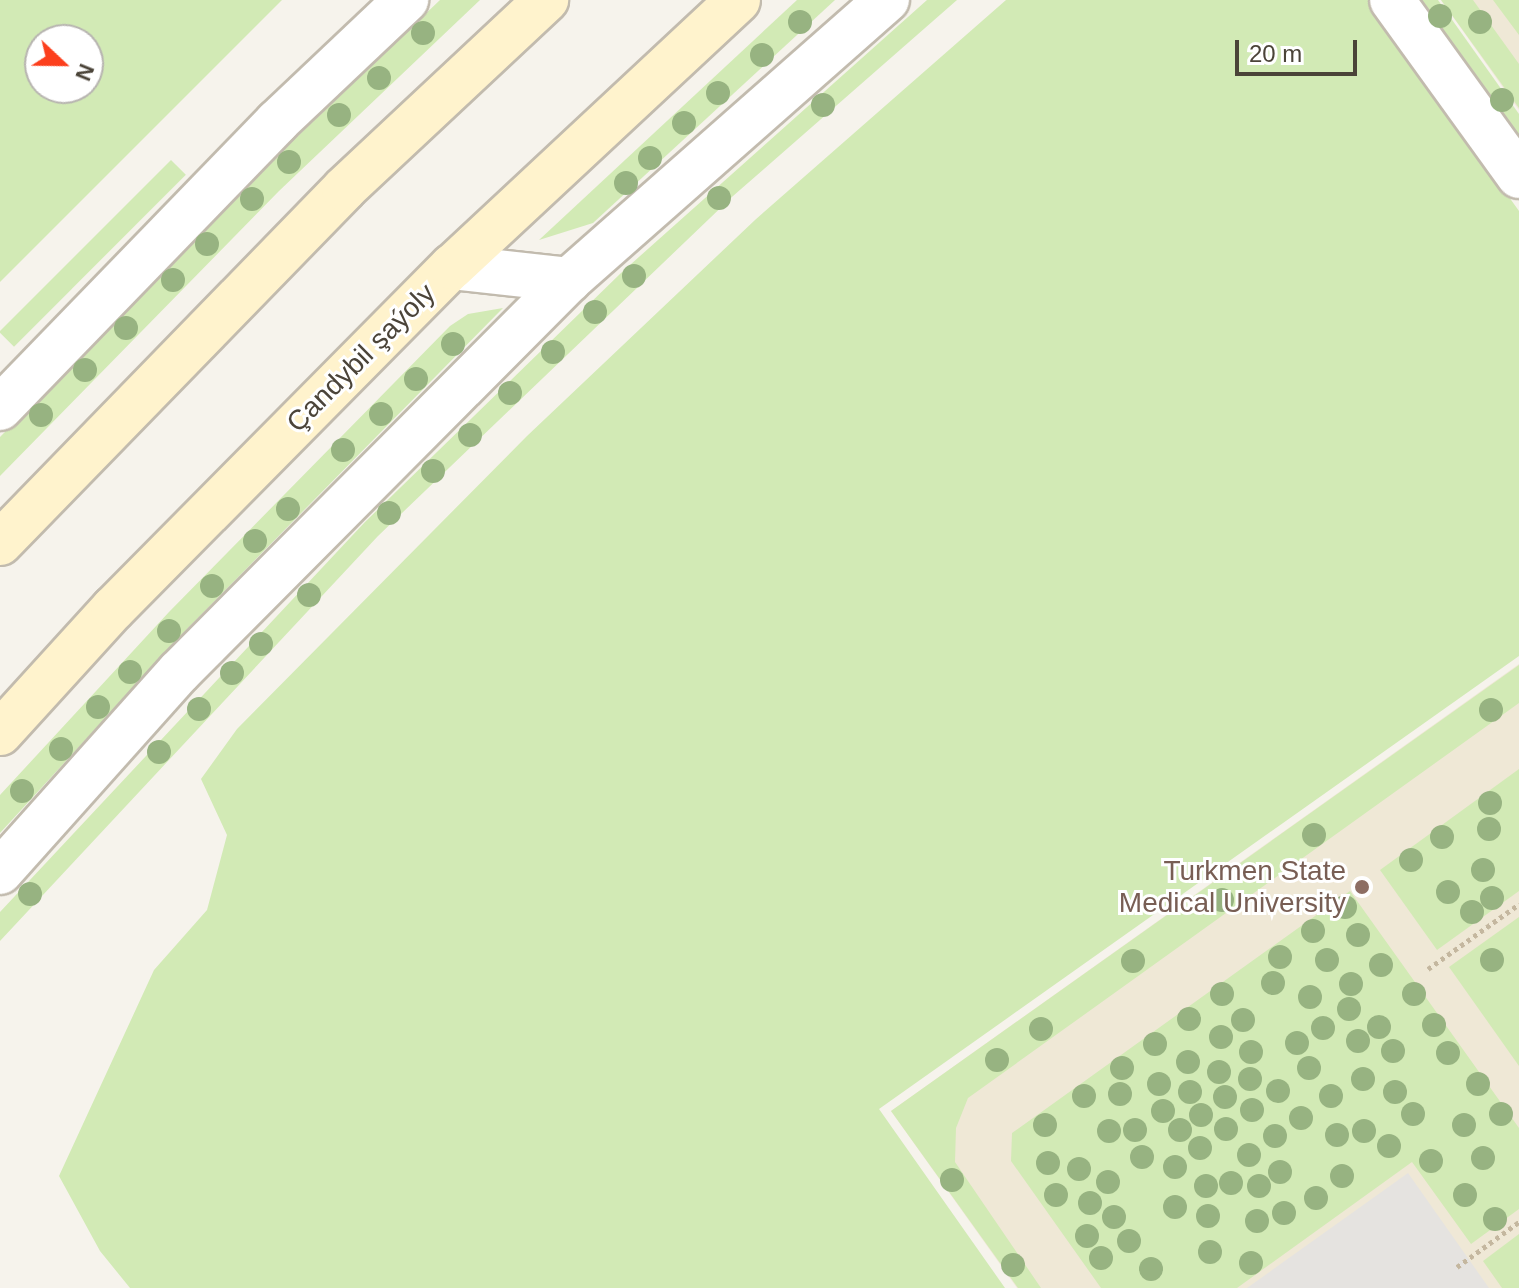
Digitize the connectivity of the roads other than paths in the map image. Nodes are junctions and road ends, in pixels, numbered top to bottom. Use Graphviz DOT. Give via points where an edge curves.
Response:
graph roads {
  1 [pos="406,0"];
  2 [pos="546,0"];
  3 [pos="738,0"];
  4 [pos="887,0"];
  5 [pos="1392,0"];
  6 [pos="1519,176"];
  7 [pos="452,267"];
  8 [pos="569,280"];
  9 [pos="0,408"];
  10 [pos="0,543"];
  11 [pos="0,733"];
  12 [pos="0,872"];
  1 -- 9 [label="street" via="266,133"];
  2 -- 10 [label="main road" via="344,189"];
  3 -- 7 [label="main road, Çandybil şaýoly"];
  4 -- 8 [label="street"];
  5 -- 6 [label="street"];
  7 -- 8 [label="street"];
  7 -- 11 [label="main road, Çandybil şaýoly" via="113,609"];
  8 -- 12 [label="street" via="179,672"];
}
